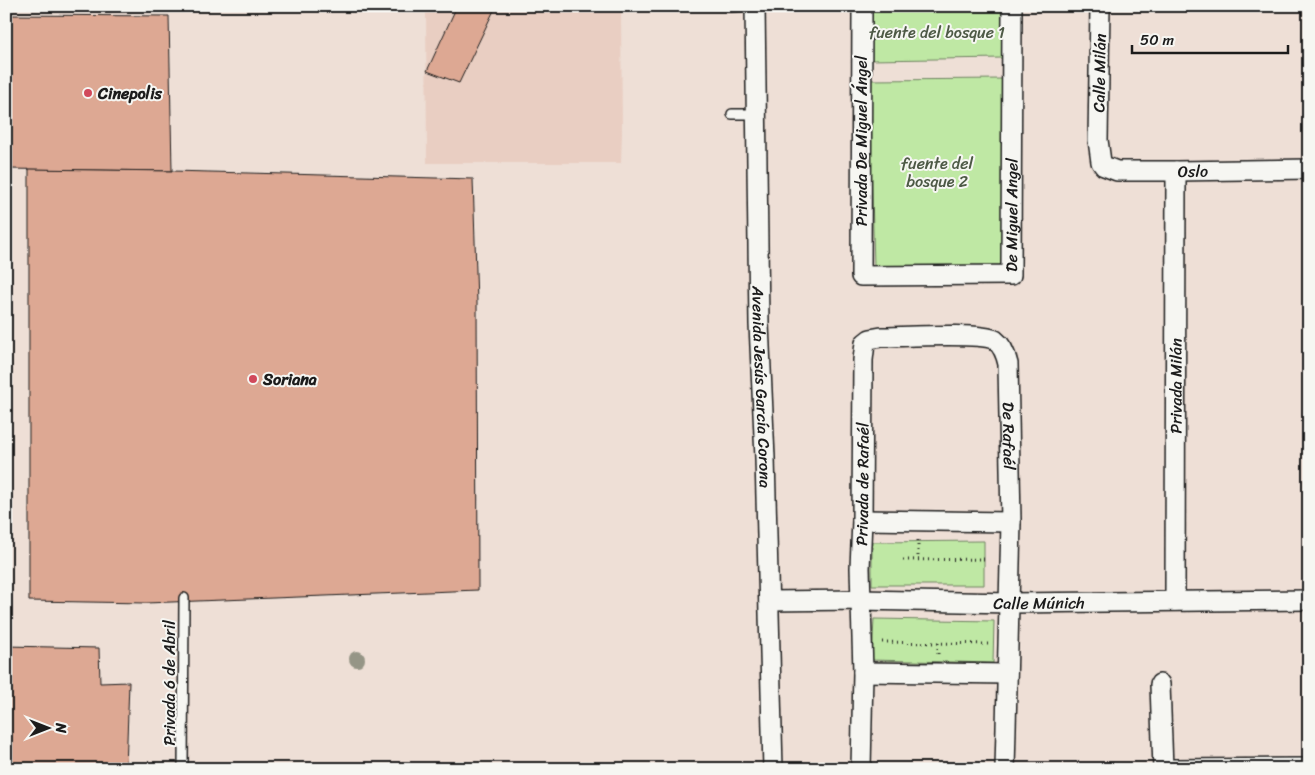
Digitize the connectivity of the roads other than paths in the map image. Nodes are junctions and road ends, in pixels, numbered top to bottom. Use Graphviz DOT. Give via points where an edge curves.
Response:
graph roads {
  1 [pos="743,6"];
  2 [pos="756,6"];
  3 [pos="862,6"];
  4 [pos="1012,6"];
  5 [pos="1100,6"];
  6 [pos="730,7"];
  7 [pos="732,114"];
  8 [pos="757,114"];
  9 [pos="1098,140"];
  10 [pos="1309,168"];
  11 [pos="1176,171"];
  12 [pos="861,276"];
  13 [pos="1002,349"];
  14 [pos="862,520"];
  15 [pos="1011,522"];
  16 [pos="184,598"];
  17 [pos="860,600"];
  18 [pos="1309,600"];
  19 [pos="769,601"];
  20 [pos="1174,601"];
  21 [pos="1010,602"];
  22 [pos="863,672"];
  23 [pos="1007,674"];
  24 [pos="1160,684"];
  25 [pos="1309,768"];
  26 [pos="183,769"];
  27 [pos="773,769"];
  28 [pos="861,769"];
  29 [pos="1005,769"];
  30 [pos="1163,769"];
  31 [pos="1173,769"];
  1 -- 6 [label="lane"];
  2 -- 8 [label="street, Avenida Jesús García Corona"];
  3 -- 12 [label="street, Privada De Miguel Ángel"];
  4 -- 12 [label="street, De Miguel Angel" via="1011,275"];
  5 -- 9 [label="street, Calle Milán"];
  7 -- 8 [label="lane"];
  8 -- 19 [label="street, Avenida Jesús García Corona" via="759,324"];
  9 -- 11 [label="street, Oslo" via="1101,162 1110,169"];
  10 -- 11 [label="street, Oslo"];
  11 -- 20 [label="street, Privada Milán"];
  13 -- 14 [label="street, Privada de Rafaél" via="992,339 962,336 881,337 864,343"];
  13 -- 15 [label="street, De Rafaél" via="1008,364"];
  14 -- 15 [label="street"];
  14 -- 17 [label="street, Privada de Rafaél"];
  15 -- 21 [label="street, De Rafaél"];
  16 -- 26 [label="lane, Privada 6 de Abril"];
  17 -- 19 [label="street, Calle Múnich"];
  17 -- 21 [label="street, Calle Múnich"];
  17 -- 22 [label="street, Privada de Rafaél"];
  18 -- 20 [label="street, Calle Múnich"];
  19 -- 27 [label="street, Avenida Jesús García Corona"];
  20 -- 21 [label="street, Calle Múnich"];
  21 -- 23 [label="street, De Rafaél"];
  22 -- 23 [label="street"];
  22 -- 28 [label="street, Privada de Rafaél"];
  23 -- 29 [label="street, De Rafaél"];
  24 -- 30 [label="street"];
  25 -- 31 [label="street"];
}
